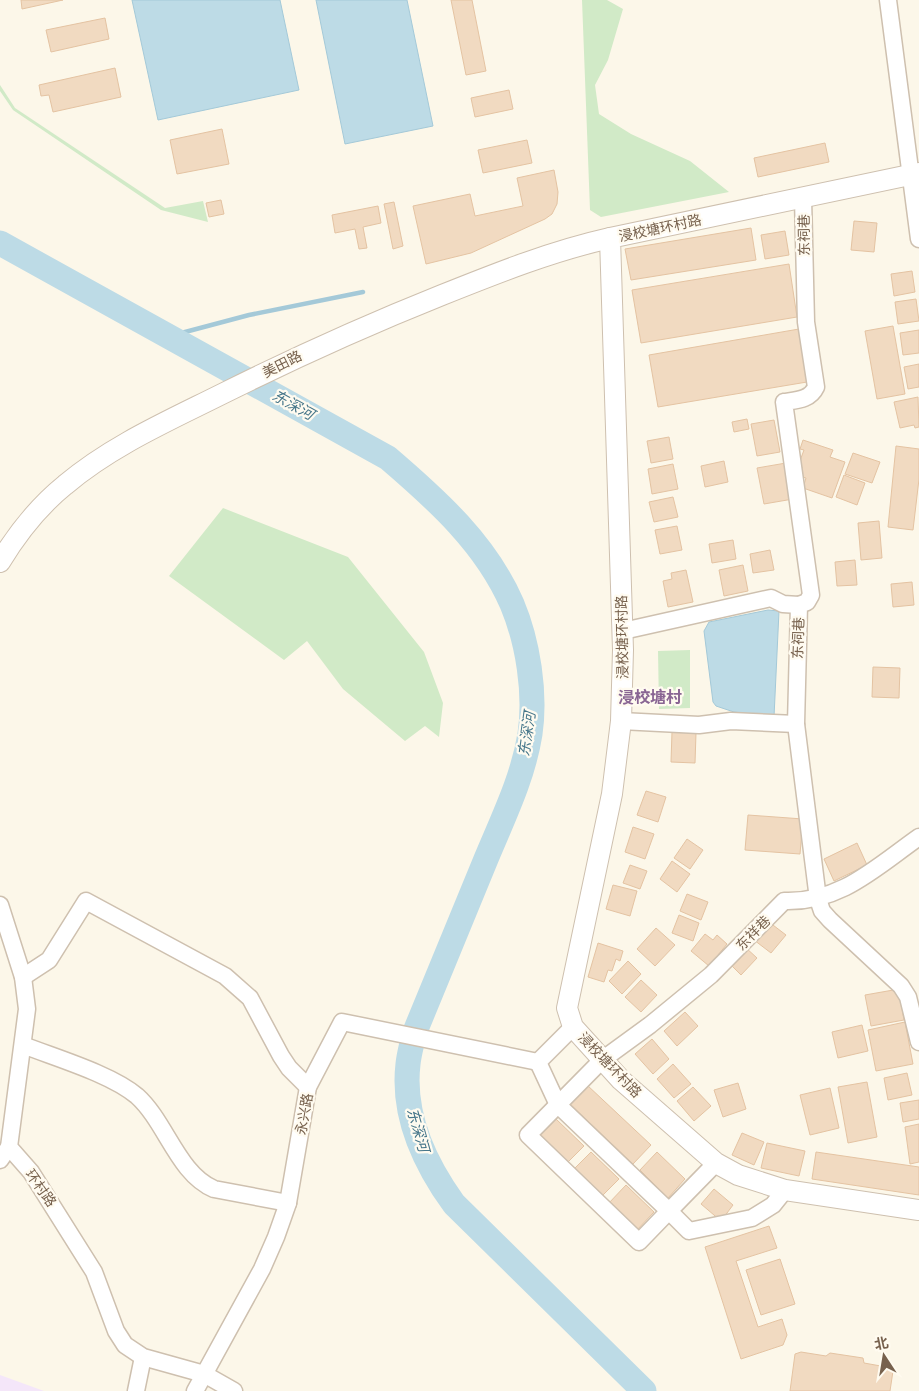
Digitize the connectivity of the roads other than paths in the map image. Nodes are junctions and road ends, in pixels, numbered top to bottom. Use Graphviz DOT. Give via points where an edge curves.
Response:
graph roads {
  1 [pos="888,0"];
  2 [pos="915,174"];
  3 [pos="803,198"];
  4 [pos="610,238"];
  5 [pos="919,238"];
  6 [pos="0,562"];
  7 [pos="799,605"];
  8 [pos="623,631"];
  9 [pos="621,721"];
  10 [pos="796,724"];
  11 [pos="919,838"];
  12 [pos="818,899"];
  13 [pos="0,906"];
  14 [pos="23,976"];
  15 [pos="573,1027"];
  16 [pos="919,1042"];
  17 [pos="23,1045"];
  18 [pos="602,1060"];
  19 [pos="538,1062"];
  20 [pos="308,1087"];
  21 [pos="558,1105"];
  22 [pos="4,1154"];
  23 [pos="716,1163"];
  24 [pos="785,1190"];
  25 [pos="288,1203"];
  26 [pos="919,1210"];
  27 [pos="669,1211"];
  28 [pos="143,1357"];
  29 [pos="204,1374"];
  30 [pos="136,1391"];
  31 [pos="195,1391"];
  32 [pos="234,1391"];
  1 -- 2 [label="street"];
  2 -- 3 [label="street, 浸校塘环村路"];
  2 -- 5 [label="street"];
  3 -- 4 [label="street, 浸校塘环村路"];
  3 -- 7 [label="street, 东祠巷" via="806,322 816,387 807,398 784,402 811,595"];
  4 -- 6 [label="street, 美田路" via="488,276 305,352 167,422 98,460 64,485 37,512"];
  4 -- 8 [label="street, 浸校塘环村路"];
  7 -- 8 [label="street" via="783,604 771,598"];
  7 -- 10 [label="street, 东祠巷"];
  8 -- 9 [label="street, 浸校塘环村路"];
  9 -- 10 [label="street" via="699,725 731,721"];
  9 -- 15 [label="street, 浸校塘环村路" via="612,794 568,1001 568,1015"];
  10 -- 12 [label="street, 东祠巷"];
  11 -- 12 [label="street, 东祥巷" via="842,891"];
  12 -- 16 [label="street, 东祠巷" via="830,920 901,986 908,997"];
  12 -- 18 [label="street, 东祥巷" via="784,901 711,975"];
  13 -- 14 [label="street, 环村路"];
  14 -- 17 [label="street, 环村路" via="27,1009"];
  14 -- 20 [label="street" via="49,960 86,900 225,976 239,987 250,998 289,1068"];
  15 -- 18 [label="street, 浸校塘环村路"];
  15 -- 19 [label="street"];
  17 -- 22 [label="street, 环村路"];
  17 -- 25 [label="street" via="112,1081 136,1095 191,1172 205,1185"];
  18 -- 21 [label="street, 东祥巷"];
  18 -- 23 [label="street, 浸校塘环村路"];
  19 -- 20 [label="street, 永兴路" via="342,1022"];
  19 -- 21 [label="street"];
  20 -- 25 [label="street, 永兴路"];
  21 -- 27 [label="street"];
  21 -- 27 [label="street, 东祥巷" via="528,1135 639,1242"];
  22 -- 28 [label="street, 环村路" via="31,1172 94,1272 125,1345"];
  23 -- 24 [label="street, 浸校塘环村路" via="738,1176"];
  23 -- 27 [label="street"];
  24 -- 26 [label="street, 浸校塘环村路"];
  24 -- 27 [label="street" via="773,1206 752,1218 689,1231"];
  25 -- 29 [label="street, 永兴路" via="262,1269"];
  28 -- 29 [label="street, 环村路"];
  28 -- 30 [label="street"];
  29 -- 31 [label="street, 永兴路"];
  29 -- 32 [label="street, 环村路"];
}
